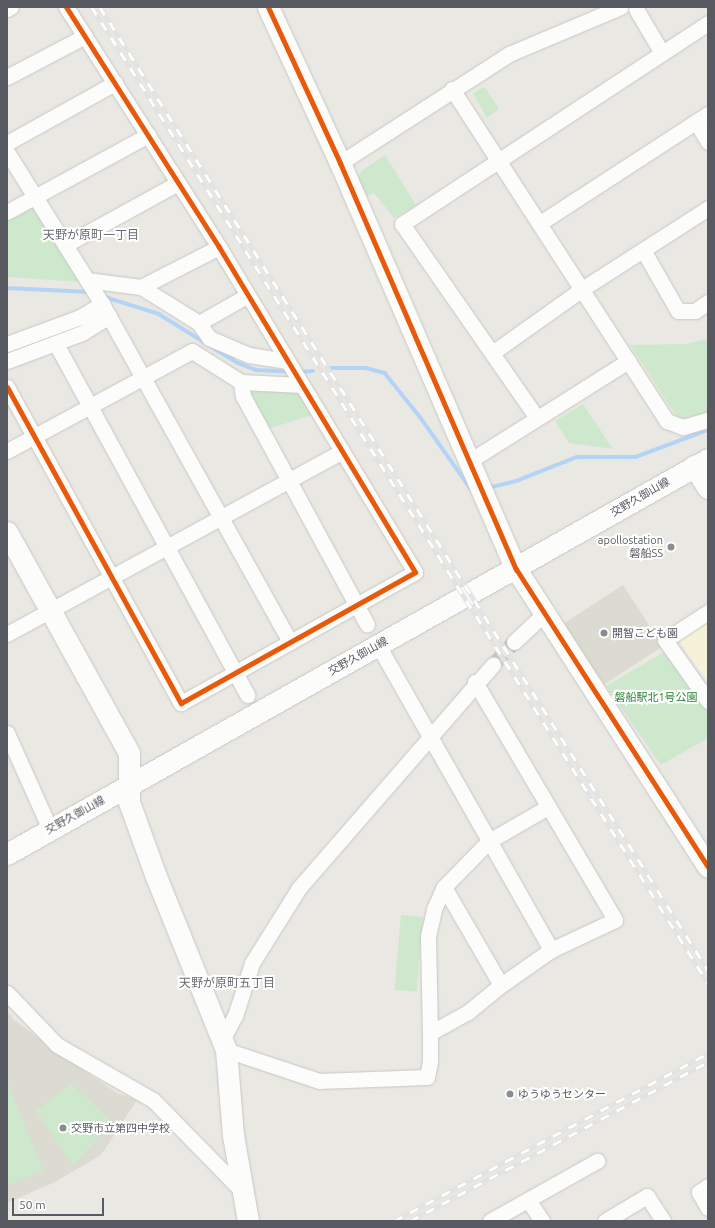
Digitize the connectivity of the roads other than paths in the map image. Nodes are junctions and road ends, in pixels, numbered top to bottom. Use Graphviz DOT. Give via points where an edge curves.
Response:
graph roads {
  1 [pos="11,7"];
  2 [pos="66,7"];
  3 [pos="268,7"];
  4 [pos="630,7"];
  5 [pos="7,9"];
  6 [pos="708,23"];
  7 [pos="85,36"];
  8 [pos="662,53"];
  9 [pos="7,77"];
  10 [pos="115,83"];
  11 [pos="452,89"];
  12 [pos="702,118"];
  13 [pos="148,135"];
  14 [pos="708,142"];
  15 [pos="7,143"];
  16 [pos="7,152"];
  17 [pos="499,160"];
  18 [pos="340,163"];
  19 [pos="178,183"];
  20 [pos="35,197"];
  21 [pos="708,208"];
  22 [pos="7,212"];
  23 [pos="540,223"];
  24 [pos="65,245"];
  25 [pos="219,247"];
  26 [pos="643,250"];
  27 [pos="87,280"];
  28 [pos="141,287"];
  29 [pos="582,289"];
  30 [pos="248,295"];
  31 [pos="708,302"];
  32 [pos="105,310"];
  33 [pos="199,323"];
  34 [pos="7,344"];
  35 [pos="56,344"];
  36 [pos="492,352"];
  37 [pos="7,361"];
  38 [pos="288,361"];
  39 [pos="628,361"];
  40 [pos="143,378"];
  41 [pos="241,382"];
  42 [pos="302,385"];
  43 [pos="7,387"];
  44 [pos="90,406"];
  45 [pos="537,418"];
  46 [pos="708,420"];
  47 [pos="34,437"];
  48 [pos="7,451"];
  49 [pos="342,451"];
  50 [pos="471,460"];
  51 [pos="701,462"];
  52 [pos="289,480"];
  53 [pos="708,488"];
  54 [pos="220,517"];
  55 [pos="7,532"];
  56 [pos="166,547"];
  57 [pos="516,569"];
  58 [pos="112,577"];
  59 [pos="356,605"];
  60 [pos="50,610"];
  61 [pos="708,612"];
  62 [pos="544,613"];
  63 [pos="367,624"];
  64 [pos="7,634"];
  65 [pos="290,642"];
  66 [pos="514,642"];
  67 [pos="378,645"];
  68 [pos="492,665"];
  69 [pos="235,673"];
  70 [pos="475,682"];
  71 [pos="247,695"];
  72 [pos="708,701"];
  73 [pos="7,733"];
  74 [pos="430,736"];
  75 [pos="130,784"];
  76 [pos="548,807"];
  77 [pos="50,829"];
  78 [pos="489,841"];
  79 [pos="7,854"];
  80 [pos="708,867"];
  81 [pos="444,887"];
  82 [pos="551,950"];
  83 [pos="501,985"];
  84 [pos="7,993"];
  85 [pos="430,1033"];
  86 [pos="224,1045"];
  87 [pos="597,1161"];
  88 [pos="708,1186"];
  89 [pos="242,1191"];
  90 [pos="528,1200"];
  91 [pos="708,1208"];
  92 [pos="248,1221"];
  93 [pos="490,1221"];
  94 [pos="542,1221"];
  95 [pos="605,1221"];
  96 [pos="663,1221"];
  1 -- 5 [label="street"];
  2 -- 7 [label="street"];
  3 -- 18 [label="street"];
  4 -- 8 [label="street"];
  4 -- 11 [label="street" via="509,54"];
  6 -- 8 [label="street"];
  7 -- 9 [label="street"];
  7 -- 10 [label="street"];
  8 -- 17 [label="street"];
  10 -- 13 [label="street"];
  10 -- 15 [label="street"];
  11 -- 17 [label="street"];
  11 -- 18 [label="street"];
  12 -- 14 [label="street"];
  12 -- 23 [label="street"];
  13 -- 19 [label="street"];
  13 -- 20 [label="street"];
  16 -- 20 [label="street"];
  17 -- 23 [label="street"];
  17 -- 36 [label="street" via="402,224"];
  18 -- 50 [label="street"];
  19 -- 24 [label="street"];
  19 -- 25 [label="street"];
  20 -- 22 [label="street"];
  20 -- 24 [label="street"];
  21 -- 26 [label="street"];
  23 -- 29 [label="street"];
  24 -- 27 [label="street"];
  25 -- 28 [label="street"];
  25 -- 30 [label="street"];
  26 -- 29 [label="street"];
  26 -- 31 [label="street" via="678,311 695,311"];
  27 -- 28 [label="street"];
  27 -- 32 [label="street"];
  28 -- 33 [label="street"];
  29 -- 36 [label="street"];
  29 -- 39 [label="street"];
  30 -- 33 [label="street"];
  30 -- 38 [label="street"];
  32 -- 34 [label="street"];
  32 -- 35 [label="street" via="82,332"];
  32 -- 40 [label="street"];
  33 -- 38 [label="street" via="209,338 249,355"];
  35 -- 37 [label="street"];
  35 -- 44 [label="street"];
  36 -- 45 [label="street"];
  38 -- 42 [label="street"];
  39 -- 45 [label="street"];
  39 -- 46 [label="street" via="667,421 684,427"];
  40 -- 41 [label="street" via="192,351"];
  40 -- 44 [label="street"];
  40 -- 54 [label="street"];
  41 -- 42 [label="street"];
  41 -- 52 [label="street" via="243,396"];
  42 -- 49 [label="street"];
  43 -- 47 [label="street"];
  44 -- 47 [label="street"];
  44 -- 56 [label="street"];
  45 -- 50 [label="street"];
  47 -- 48 [label="street"];
  47 -- 58 [label="street"];
  49 -- 52 [label="street"];
  49 -- 59 [label="street" via="414,572"];
  50 -- 57 [label="street"];
  51 -- 53 [label="street"];
  51 -- 57 [label="street, 交野久御山線"];
  52 -- 54 [label="street"];
  52 -- 59 [label="street"];
  54 -- 56 [label="street"];
  54 -- 65 [label="street"];
  55 -- 60 [label="street"];
  56 -- 58 [label="street"];
  56 -- 69 [label="street"];
  57 -- 62 [label="street"];
  57 -- 67 [label="street, 交野久御山線"];
  58 -- 60 [label="street"];
  58 -- 69 [label="street" via="181,703"];
  59 -- 63 [label="street"];
  59 -- 65 [label="street"];
  60 -- 64 [label="street"];
  60 -- 75 [label="street" via="129,753"];
  61 -- 72 [label="street" via="665,640"];
  62 -- 66 [label="street"];
  62 -- 80 [label="street"];
  65 -- 69 [label="street"];
  67 -- 74 [label="street"];
  67 -- 75 [label="street, 交野久御山線"];
  68 -- 70 [label="street"];
  69 -- 71 [label="street"];
  70 -- 74 [label="street"];
  70 -- 76 [label="street"];
  73 -- 77 [label="street"];
  74 -- 78 [label="street"];
  74 -- 86 [label="street" via="294,894 252,963"];
  75 -- 77 [label="street, 交野久御山線"];
  75 -- 86 [label="street" via="129,802"];
  76 -- 78 [label="street"];
  76 -- 82 [label="street" via="615,920"];
  77 -- 79 [label="street, 交野久御山線"];
  78 -- 81 [label="street"];
  78 -- 82 [label="street"];
  81 -- 83 [label="street"];
  81 -- 85 [label="street" via="434,909 428,936"];
  82 -- 83 [label="street"];
  83 -- 85 [label="street" via="468,1012"];
  84 -- 89 [label="street" via="57,1045 152,1100"];
  85 -- 86 [label="street" via="427,1077 319,1080"];
  86 -- 89 [label="street" via="233,1135"];
  87 -- 90 [label="street"];
  88 -- 91 [label="street" via="700,1192"];
  89 -- 92 [label="street"];
  90 -- 93 [label="street"];
  90 -- 94 [label="street"];
  95 -- 96 [label="street" via="647,1196"];
}
